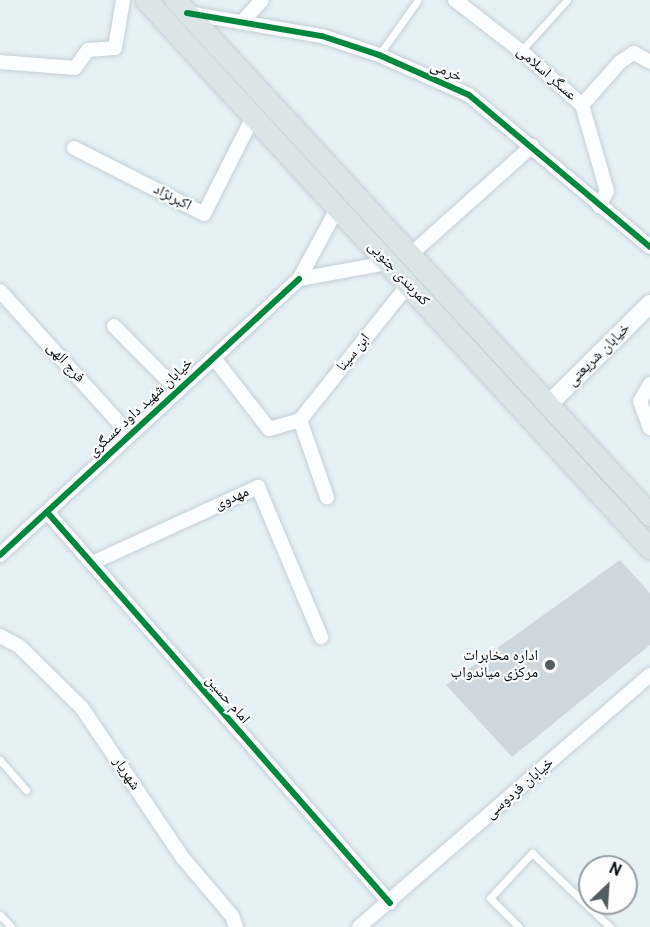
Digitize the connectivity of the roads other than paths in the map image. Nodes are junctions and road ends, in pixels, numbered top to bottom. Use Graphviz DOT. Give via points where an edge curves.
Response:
graph roads {
  1 [pos="123,0"];
  2 [pos="146,0"];
  3 [pos="262,0"];
  4 [pos="418,0"];
  5 [pos="567,0"];
  6 [pos="464,2"];
  7 [pos="181,7"];
  8 [pos="243,21"];
  9 [pos="521,51"];
  10 [pos="379,55"];
  11 [pos="0,62"];
  12 [pos="650,62"];
  13 [pos="582,105"];
  14 [pos="253,117"];
  15 [pos="532,146"];
  16 [pos="74,148"];
  17 [pos="599,206"];
  18 [pos="338,209"];
  19 [pos="650,247"];
  20 [pos="410,255"];
  21 [pos="387,263"];
  22 [pos="299,279"];
  23 [pos="408,285"];
  24 [pos="0,291"];
  25 [pos="650,304"];
  26 [pos="114,326"];
  27 [pos="214,358"];
  28 [pos="650,384"];
  29 [pos="178,391"];
  30 [pos="548,405"];
  31 [pos="300,420"];
  32 [pos="533,421"];
  33 [pos="650,428"];
  34 [pos="130,435"];
  35 [pos="327,496"];
  36 [pos="47,512"];
  37 [pos="650,514"];
  38 [pos="650,548"];
  39 [pos="0,555"];
  40 [pos="92,563"];
  41 [pos="0,636"];
  42 [pos="321,637"];
  43 [pos="650,675"];
  44 [pos="0,760"];
  45 [pos="26,790"];
  46 [pos="390,903"];
  47 [pos="0,915"];
  48 [pos="11,927"];
  49 [pos="236,927"];
  50 [pos="359,927"];
  51 [pos="519,927"];
  52 [pos="610,927"];
  1 -- 11 [label="street" via="115,48 88,50 75,68"];
  2 -- 14 [label="main road, کمربندی جنوبی"];
  3 -- 8 [label="street"];
  4 -- 10 [label="lane"];
  5 -- 9 [label="lane"];
  6 -- 9 [label="street, عسگر اسلامی"];
  7 -- 8 [label="street, خرمی"];
  7 -- 20 [label="main road, کمربندی جنوبی"];
  8 -- 10 [label="street, خرمی" via="322,36"];
  9 -- 13 [label="street, عسگر اسلامی"];
  10 -- 15 [label="street, خرمی" via="469,95"];
  12 -- 13 [label="street" via="634,53 620,62"];
  13 -- 17 [label="street, عسگر اسلامی" via="607,191"];
  14 -- 16 [label="street, اکبرنژاد" via="204,214"];
  14 -- 18 [label="main road, کمربندی جنوبی"];
  15 -- 17 [label="street, خرمی"];
  15 -- 20 [label="street"];
  17 -- 19 [label="street, خرمی"];
  18 -- 21 [label="main road, کمربندی جنوبی"];
  18 -- 22 [label="street"];
  20 -- 30 [label="main road, کمربندی جنوبی"];
  21 -- 22 [label="street"];
  21 -- 23 [label="main road, کمربندی جنوبی"];
  22 -- 27 [label="street, خیابان شهید داود عسگری"];
  23 -- 31 [label="street, ابن سینا"];
  23 -- 32 [label="main road, کمربندی جنوبی"];
  24 -- 34 [label="street, فرج الهی"];
  25 -- 30 [label="main road, خیابان شریعتی"];
  26 -- 29 [label="street"];
  27 -- 29 [label="street, خیابان شهید داود عسگری"];
  27 -- 31 [label="street" via="269,429"];
  28 -- 33 [label="street" via="640,401"];
  29 -- 34 [label="street, خیابان شهید داود عسگری"];
  30 -- 32 [label="main road"];
  30 -- 37 [label="main road, کمربندی جنوبی"];
  31 -- 35 [label="street"];
  32 -- 38 [label="main road, کمربندی جنوبی"];
  34 -- 36 [label="street, خیابان شهید داود عسگری"];
  36 -- 39 [label="street, خیابان شهید داود عسگری"];
  36 -- 40 [label="street, امام حسین"];
  40 -- 42 [label="street, مهدوی" via="258,487"];
  40 -- 46 [label="street, امام حسین"];
  41 -- 49 [label="street, شهریار" via="19,645 82,708 182,857 232,916"];
  43 -- 46 [label="street, خیابان فردوسی"];
  44 -- 45 [label="lane"];
  46 -- 50 [label="street, خیابان فردوسی"];
  47 -- 48 [label="lane"];
  51 -- 52 [label="lane" via="490,898 532,853"];
}
